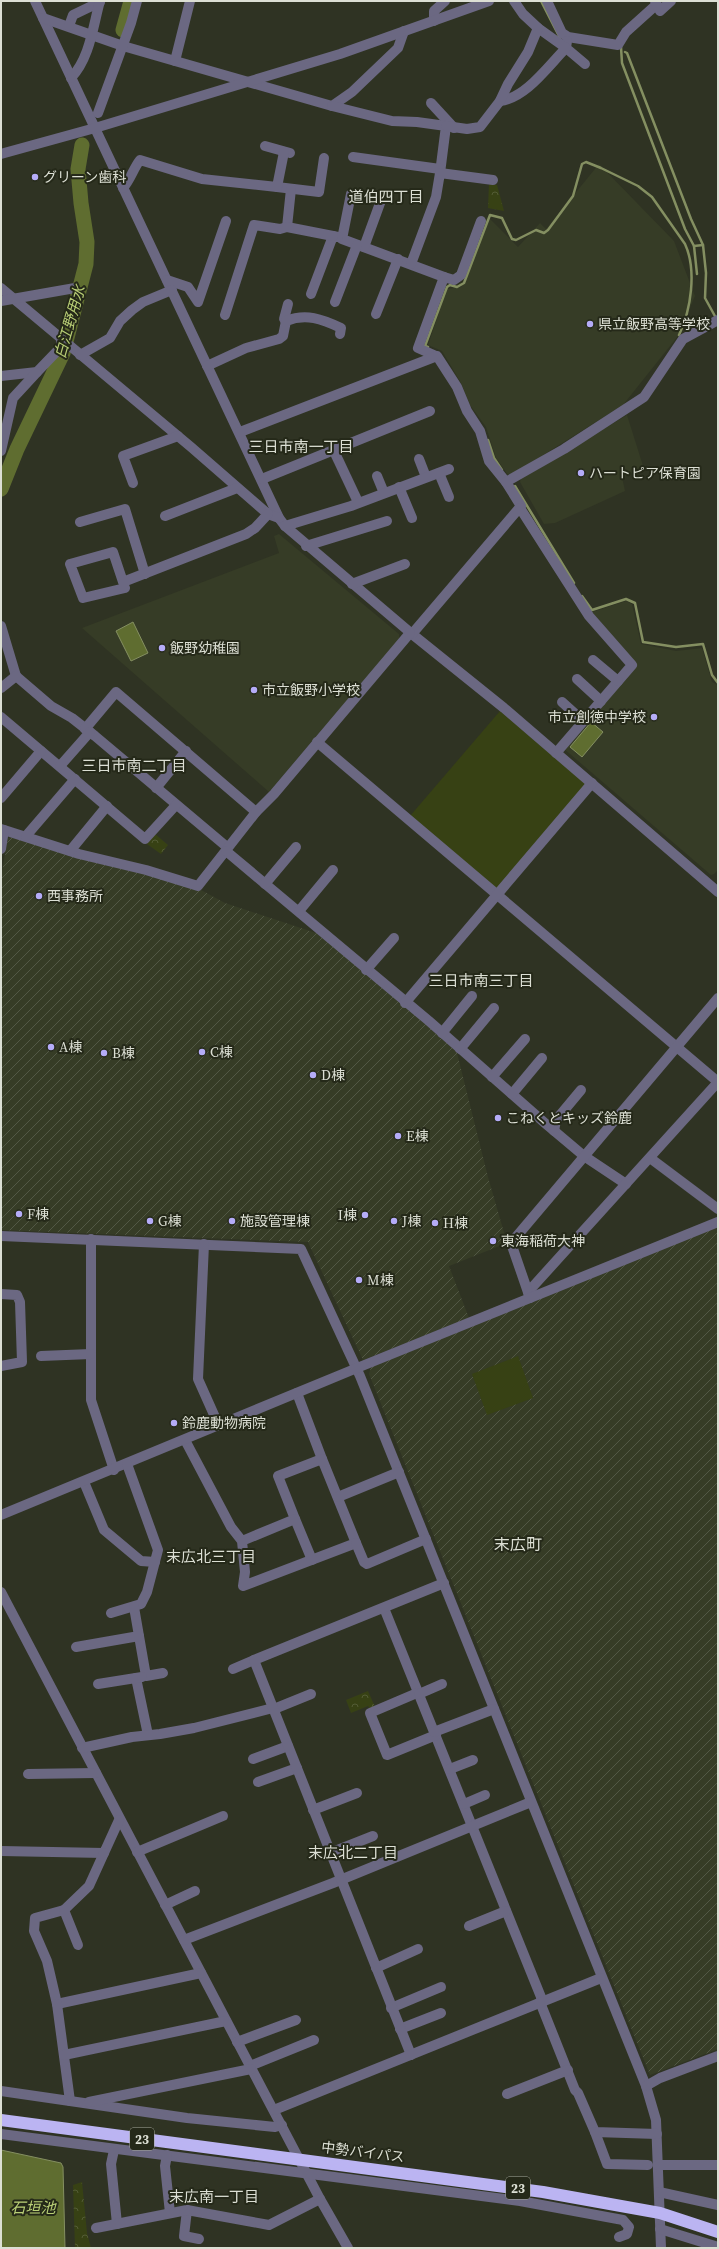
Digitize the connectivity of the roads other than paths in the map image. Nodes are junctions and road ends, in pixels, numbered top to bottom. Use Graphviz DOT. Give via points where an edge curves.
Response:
graph roads {
  1 [pos="137,1"];
  2 [pos="190,1"];
  3 [pos="445,1"];
  4 [pos="488,1"];
  5 [pos="514,1"];
  6 [pos="547,1"];
  7 [pos="671,1"];
  8 [pos="38,2"];
  9 [pos="100,2"];
  10 [pos="657,6"];
  11 [pos="43,18"];
  12 [pos="434,21"];
  13 [pos="69,26"];
  14 [pos="538,28"];
  15 [pos="404,31"];
  16 [pos="90,35"];
  17 [pos="567,42"];
  18 [pos="123,46"];
  19 [pos="175,61"];
  20 [pos="585,64"];
  21 [pos="71,78"];
  22 [pos="252,82"];
  23 [pos="500,101"];
  24 [pos="431,103"];
  25 [pos="332,106"];
  26 [pos="98,113"];
  27 [pos="450,127"];
  28 [pos="95,128"];
  29 [pos="265,146"];
  30 [pos="2,151"];
  31 [pos="353,157"];
  32 [pos="324,158"];
  33 [pos="440,171"];
  34 [pos="493,180"];
  35 [pos="277,187"];
  36 [pos="123,188"];
  37 [pos="290,189"];
  38 [pos="351,194"];
  39 [pos="383,194"];
  40 [pos="226,220"];
  41 [pos="481,221"];
  42 [pos="286,227"];
  43 [pos="338,237"];
  44 [pos="360,246"];
  45 [pos="398,259"];
  46 [pos="411,264"];
  47 [pos="444,277"];
  48 [pos="167,280"];
  49 [pos="1,288"];
  50 [pos="75,288"];
  51 [pos="172,290"];
  52 [pos="311,294"];
  53 [pos="13,299"];
  54 [pos="1,301"];
  55 [pos="335,302"];
  56 [pos="288,304"];
  57 [pos="376,314"];
  58 [pos="225,315"];
  59 [pos="286,321"];
  60 [pos="715,322"];
  61 [pos="340,334"];
  62 [pos="64,342"];
  63 [pos="80,356"];
  64 [pos="436,356"];
  65 [pos="207,366"];
  66 [pos="37,372"];
  67 [pos="1,376"];
  68 [pos="430,411"];
  69 [pos="240,432"];
  70 [pos="178,436"];
  71 [pos="1,451"];
  72 [pos="334,451"];
  73 [pos="419,460"];
  74 [pos="377,476"];
  75 [pos="426,478"];
  76 [pos="262,479"];
  77 [pos="506,482"];
  78 [pos="133,483"];
  79 [pos="399,487"];
  80 [pos="237,488"];
  81 [pos="384,492"];
  82 [pos="449,497"];
  83 [pos="358,502"];
  84 [pos="520,508"];
  85 [pos="268,514"];
  86 [pos="165,516"];
  87 [pos="412,518"];
  88 [pos="388,521"];
  89 [pos="80,522"];
  90 [pos="282,522"];
  91 [pos="306,546"];
  92 [pos="405,564"];
  93 [pos="145,574"];
  94 [pos="123,582"];
  95 [pos="352,584"];
  96 [pos="1,626"];
  97 [pos="411,633"];
  98 [pos="593,660"];
  99 [pos="16,676"];
  100 [pos="577,679"];
  101 [pos="618,681"];
  102 [pos="1,688"];
  103 [pos="601,700"];
  104 [pos="562,702"];
  105 [pos="1,717"];
  106 [pos="583,721"];
  107 [pos="87,730"];
  108 [pos="317,742"];
  109 [pos="41,751"];
  110 [pos="186,751"];
  111 [pos="556,753"];
  112 [pos="60,766"];
  113 [pos="75,779"];
  114 [pos="592,783"];
  115 [pos="156,788"];
  116 [pos="1,798"];
  117 [pos="176,805"];
  118 [pos="107,806"];
  119 [pos="256,812"];
  120 [pos="3,829"];
  121 [pos="26,836"];
  122 [pos="296,847"];
  123 [pos="1,849"];
  124 [pos="226,849"];
  125 [pos="70,851"];
  126 [pos="333,870"];
  127 [pos="265,884"];
  128 [pos="718,892"];
  129 [pos="499,895"];
  130 [pos="299,912"];
  131 [pos="394,938"];
  132 [pos="366,970"];
  133 [pos="472,996"];
  134 [pos="718,998"];
  135 [pos="405,1003"];
  136 [pos="494,1008"];
  137 [pos="442,1032"];
  138 [pos="525,1039"];
  139 [pos="677,1047"];
  140 [pos="460,1049"];
  141 [pos="542,1058"];
  142 [pos="492,1077"];
  143 [pos="718,1082"];
  144 [pos="581,1090"];
  145 [pos="512,1094"];
  146 [pos="554,1131"];
  147 [pos="584,1156"];
  148 [pos="650,1158"];
  149 [pos="626,1184"];
  150 [pos="718,1209"];
  151 [pos="718,1222"];
  152 [pos="1,1236"];
  153 [pos="91,1239"];
  154 [pos="204,1244"];
  155 [pos="1,1294"];
  156 [pos="529,1295"];
  157 [pos="91,1354"];
  158 [pos="41,1356"];
  159 [pos="1,1366"];
  160 [pos="356,1368"];
  161 [pos="296,1393"];
  162 [pos="219,1426"];
  163 [pos="185,1440"];
  164 [pos="322,1459"];
  165 [pos="127,1464"];
  166 [pos="114,1470"];
  167 [pos="399,1472"];
  168 [pos="84,1482"];
  169 [pos="338,1497"];
  170 [pos="1,1515"];
  171 [pos="295,1519"];
  172 [pos="426,1539"];
  173 [pos="242,1541"];
  174 [pos="356,1543"];
  175 [pos="312,1560"];
  176 [pos="155,1562"];
  177 [pos="444,1584"];
  178 [pos="1,1592"];
  179 [pos="134,1607"];
  180 [pos="384,1608"];
  181 [pos="111,1613"];
  182 [pos="139,1636"];
  183 [pos="76,1647"];
  184 [pos="254,1660"];
  185 [pos="233,1669"];
  186 [pos="163,1673"];
  187 [pos="146,1676"];
  188 [pos="136,1678"];
  189 [pos="98,1684"];
  190 [pos="442,1684"];
  191 [pos="418,1693"];
  192 [pos="311,1694"];
  193 [pos="273,1709"];
  194 [pos="494,1709"];
  195 [pos="435,1734"];
  196 [pos="148,1735"];
  197 [pos="288,1746"];
  198 [pos="82,1748"];
  199 [pos="253,1760"];
  200 [pos="473,1760"];
  201 [pos="296,1768"];
  202 [pos="450,1769"];
  203 [pos="28,1774"];
  204 [pos="96,1774"];
  205 [pos="258,1782"];
  206 [pos="357,1792"];
  207 [pos="485,1795"];
  208 [pos="531,1802"];
  209 [pos="464,1804"];
  210 [pos="313,1810"];
  211 [pos="223,1816"];
  212 [pos="119,1820"];
  213 [pos="472,1826"];
  214 [pos="373,1836"];
  215 [pos="1,1851"];
  216 [pos="137,1852"];
  217 [pos="330,1853"];
  218 [pos="104,1854"];
  219 [pos="340,1879"];
  220 [pos="195,1891"];
  221 [pos="165,1905"];
  222 [pos="64,1910"];
  223 [pos="506,1911"];
  224 [pos="469,1926"];
  225 [pos="184,1940"];
  226 [pos="78,1945"];
  227 [pos="418,1949"];
  228 [pos="376,1968"];
  229 [pos="201,1973"];
  230 [pos="601,1978"];
  231 [pos="441,1987"];
  232 [pos="541,2002"];
  233 [pos="57,2004"];
  234 [pos="391,2008"];
  235 [pos="441,2013"];
  236 [pos="226,2020"];
  237 [pos="296,2020"];
  238 [pos="400,2029"];
  239 [pos="314,2040"];
  240 [pos="238,2042"];
  241 [pos="64,2055"];
  242 [pos="410,2055"];
  243 [pos="718,2056"];
  244 [pos="251,2067"];
  245 [pos="568,2070"];
  246 [pos="646,2086"];
  247 [pos="1,2091"];
  248 [pos="507,2094"];
  249 [pos="70,2101"];
  250 [pos="83,2103"];
  251 [pos="274,2110"];
  252 [pos="1,2120"];
  253 [pos="282,2125"];
  254 [pos="595,2132"];
  255 [pos="1,2134"];
  256 [pos="657,2134"];
  257 [pos="114,2150"];
  258 [pos="167,2155"];
  259 [pos="648,2165"];
  260 [pos="658,2165"];
  261 [pos="718,2165"];
  262 [pos="307,2173"];
  263 [pos="659,2192"];
  264 [pos="320,2199"];
  265 [pos="718,2205"];
  266 [pos="187,2210"];
  267 [pos="170,2213"];
  268 [pos="660,2213"];
  269 [pos="117,2224"];
  270 [pos="96,2228"];
  271 [pos="660,2229"];
  272 [pos="718,2232"];
  273 [pos="620,2237"];
  274 [pos="199,2239"];
  275 [pos="718,2247"];
  276 [pos="348,2248"];
  277 [pos="661,2248"];
  1 -- 18 [label="street"];
  2 -- 19 [label="street"];
  3 -- 12 [label="street" via="434,11"];
  4 -- 12 [label="street"];
  5 -- 14 [label="street"];
  6 -- 17 [label="street"];
  7 -- 10 [label="street"];
  8 -- 11 [label="street"];
  9 -- 13 [label="street" via="73,15"];
  9 -- 16 [label="street"];
  10 -- 17 [label="street" via="626,32 618,45"];
  11 -- 13 [label="street"];
  11 -- 21 [label="street"];
  12 -- 15 [label="street"];
  13 -- 16 [label="street"];
  14 -- 17 [label="street"];
  14 -- 23 [label="street" via="528,52"];
  15 -- 22 [label="street"];
  15 -- 25 [label="street" via="398,48 352,92"];
  16 -- 18 [label="street"];
  16 -- 21 [label="street" via="78,71"];
  17 -- 20 [label="street"];
  17 -- 23 [label="street" via="531,83 511,100"];
  18 -- 19 [label="street"];
  18 -- 26 [label="street"];
  19 -- 22 [label="street"];
  21 -- 28 [label="street"];
  22 -- 25 [label="street"];
  22 -- 28 [label="street"];
  23 -- 27 [label="street" via="480,127"];
  24 -- 27 [label="street"];
  25 -- 27 [label="street" via="392,121"];
  27 -- 33 [label="street"];
  28 -- 30 [label="street"];
  28 -- 36 [label="street"];
  29 -- 35 [label="street" via="287,152"];
  31 -- 33 [label="street"];
  32 -- 37 [label="street" via="320,192"];
  33 -- 34 [label="street"];
  33 -- 46 [label="street" via="436,197"];
  35 -- 36 [label="street" via="202,179 140,160"];
  35 -- 37 [label="street"];
  36 -- 48 [label="street"];
  37 -- 42 [label="street"];
  38 -- 43 [label="street"];
  39 -- 44 [label="street"];
  40 -- 48 [label="street" via="198,302 188,287"];
  41 -- 47 [label="street" via="461,275 454,280"];
  42 -- 43 [label="street"];
  42 -- 58 [label="street" via="280,229 254,225"];
  43 -- 44 [label="street"];
  43 -- 52 [label="street"];
  44 -- 45 [label="street"];
  44 -- 55 [label="street"];
  45 -- 46 [label="street"];
  45 -- 57 [label="street"];
  46 -- 47 [label="street"];
  47 -- 64 [label="street" via="418,348"];
  48 -- 51 [label="street"];
  49 -- 53 [label="street"];
  50 -- 53 [label="street"];
  51 -- 63 [label="street" via="143,302 120,321 110,338"];
  51 -- 65 [label="street"];
  53 -- 54 [label="street"];
  53 -- 62 [label="street"];
  56 -- 59 [label="street" via="284,319"];
  59 -- 61 [label="street" via="298,316 312,317 341,328"];
  59 -- 65 [label="street" via="280,339 246,348"];
  60 -- 77 [label="street" via="683,339 644,397 564,449"];
  62 -- 63 [label="street"];
  62 -- 66 [label="street"];
  63 -- 70 [label="street"];
  64 -- 69 [label="street"];
  64 -- 77 [label="street" via="457,387 467,411 480,432 489,461"];
  65 -- 69 [label="street"];
  66 -- 67 [label="street"];
  66 -- 71 [label="street" via="13,398"];
  68 -- 72 [label="street"];
  69 -- 76 [label="street"];
  70 -- 78 [label="street" via="124,456"];
  70 -- 80 [label="street"];
  72 -- 76 [label="street"];
  72 -- 83 [label="street"];
  73 -- 75 [label="street"];
  74 -- 81 [label="street"];
  75 -- 79 [label="street"];
  75 -- 82 [label="street" via="444,471"];
  76 -- 90 [label="street"];
  77 -- 84 [label="street"];
  79 -- 81 [label="street"];
  79 -- 87 [label="street"];
  80 -- 85 [label="street"];
  80 -- 86 [label="street"];
  81 -- 83 [label="street"];
  83 -- 90 [label="street"];
  84 -- 97 [label="street"];
  84 -- 101 [label="street" via="589,616 632,665"];
  85 -- 90 [label="street"];
  85 -- 93 [label="street" via="246,534"];
  88 -- 91 [label="street"];
  89 -- 93 [label="street" via="125,510"];
  90 -- 91 [label="street"];
  91 -- 95 [label="street"];
  92 -- 95 [label="street"];
  93 -- 94 [label="street"];
  94 -- 94 [label="street" via="113,552 70,564 83,598 125,588"];
  95 -- 97 [label="street"];
  96 -- 99 [label="street"];
  97 -- 108 [label="street"];
  97 -- 111 [label="street"];
  98 -- 101 [label="street"];
  99 -- 102 [label="street"];
  99 -- 107 [label="street" via="51,706"];
  100 -- 103 [label="street"];
  101 -- 103 [label="street"];
  103 -- 106 [label="street"];
  104 -- 106 [label="street"];
  105 -- 109 [label="street"];
  106 -- 111 [label="street"];
  107 -- 110 [label="street" via="116,692"];
  107 -- 112 [label="street"];
  107 -- 115 [label="street"];
  108 -- 119 [label="street"];
  108 -- 129 [label="street"];
  109 -- 112 [label="street"];
  109 -- 116 [label="street"];
  110 -- 115 [label="street"];
  110 -- 119 [label="street"];
  111 -- 114 [label="street"];
  112 -- 113 [label="street"];
  113 -- 118 [label="street"];
  113 -- 121 [label="street"];
  114 -- 128 [label="street"];
  114 -- 129 [label="street"];
  115 -- 117 [label="street"];
  117 -- 118 [label="street" via="145,839"];
  117 -- 124 [label="street"];
  118 -- 125 [label="street"];
  119 -- 124 [label="street"];
  120 -- 121 [label="street"];
  120 -- 123 [label="street"];
  121 -- 125 [label="street"];
  122 -- 127 [label="street"];
  124 -- 125 [label="street" via="198,886"];
  124 -- 127 [label="street"];
  126 -- 130 [label="street"];
  127 -- 130 [label="street"];
  129 -- 135 [label="street"];
  129 -- 139 [label="street"];
  130 -- 132 [label="street"];
  131 -- 132 [label="street"];
  132 -- 135 [label="street"];
  133 -- 137 [label="street"];
  134 -- 139 [label="street"];
  135 -- 137 [label="street"];
  136 -- 140 [label="street"];
  137 -- 140 [label="street"];
  138 -- 142 [label="street"];
  139 -- 143 [label="street"];
  139 -- 147 [label="street"];
  140 -- 142 [label="street"];
  141 -- 145 [label="street"];
  142 -- 145 [label="street"];
  143 -- 148 [label="street"];
  144 -- 146 [label="street" via="556,1120"];
  145 -- 146 [label="street"];
  146 -- 147 [label="street"];
  147 -- 149 [label="street"];
  147 -- 156 [label="street" via="511,1242"];
  148 -- 149 [label="street"];
  148 -- 150 [label="street"];
  149 -- 156 [label="street"];
  151 -- 156 [label="street"];
  152 -- 153 [label="street"];
  153 -- 154 [label="street"];
  153 -- 157 [label="street"];
  154 -- 160 [label="street" via="301,1248"];
  154 -- 162 [label="street" via="198,1379"];
  155 -- 159 [label="street" via="17,1295 20,1302 22,1362"];
  156 -- 160 [label="street"];
  157 -- 158 [label="street"];
  157 -- 166 [label="street" via="91,1400"];
  160 -- 161 [label="street"];
  160 -- 167 [label="street"];
  161 -- 162 [label="street"];
  161 -- 164 [label="street"];
  162 -- 163 [label="street"];
  163 -- 165 [label="street"];
  163 -- 173 [label="street" via="231,1526"];
  164 -- 169 [label="street"];
  164 -- 171 [label="street" via="278,1476"];
  165 -- 166 [label="street"];
  165 -- 176 [label="street" via="158,1550"];
  166 -- 168 [label="street"];
  167 -- 169 [label="street"];
  167 -- 172 [label="street"];
  168 -- 170 [label="street"];
  168 -- 176 [label="street" via="104,1530 141,1560"];
  169 -- 174 [label="street"];
  171 -- 173 [label="street"];
  171 -- 175 [label="street"];
  172 -- 174 [label="street" via="367,1564"];
  172 -- 177 [label="street"];
  173 -- 175 [label="street" via="245,1572 243,1586"];
  174 -- 175 [label="street"];
  176 -- 179 [label="street" via="147,1592 141,1604"];
  177 -- 180 [label="street"];
  177 -- 194 [label="street"];
  178 -- 198 [label="street"];
  179 -- 181 [label="street"];
  179 -- 182 [label="street"];
  180 -- 184 [label="street"];
  180 -- 191 [label="street"];
  182 -- 183 [label="street"];
  182 -- 187 [label="street"];
  184 -- 185 [label="street"];
  184 -- 193 [label="street"];
  186 -- 187 [label="street"];
  187 -- 188 [label="street"];
  188 -- 189 [label="street"];
  188 -- 196 [label="street"];
  190 -- 191 [label="street"];
  191 -- 195 [label="street"];
  191 -- 195 [label="street" via="370,1713 387,1755"];
  192 -- 193 [label="street"];
  193 -- 196 [label="street" via="194,1728"];
  193 -- 197 [label="street"];
  194 -- 195 [label="street"];
  194 -- 208 [label="street"];
  195 -- 202 [label="street"];
  196 -- 198 [label="street"];
  197 -- 199 [label="street"];
  197 -- 201 [label="street"];
  198 -- 204 [label="street"];
  200 -- 202 [label="street"];
  201 -- 205 [label="street"];
  201 -- 210 [label="street"];
  202 -- 209 [label="street"];
  203 -- 204 [label="street"];
  204 -- 212 [label="street"];
  206 -- 210 [label="street"];
  207 -- 209 [label="street"];
  208 -- 213 [label="street"];
  208 -- 230 [label="street"];
  209 -- 213 [label="street"];
  210 -- 217 [label="street"];
  211 -- 216 [label="street"];
  212 -- 216 [label="street"];
  212 -- 218 [label="street"];
  213 -- 219 [label="street"];
  213 -- 223 [label="street"];
  214 -- 217 [label="street"];
  215 -- 218 [label="street"];
  216 -- 221 [label="street"];
  217 -- 219 [label="street"];
  218 -- 222 [label="street" via="89,1886"];
  219 -- 225 [label="street"];
  219 -- 228 [label="street"];
  220 -- 221 [label="street"];
  221 -- 225 [label="street"];
  222 -- 226 [label="street"];
  222 -- 233 [label="street" via="35,1918 34,1931 47,1961"];
  223 -- 224 [label="street"];
  223 -- 232 [label="street"];
  225 -- 229 [label="street"];
  227 -- 228 [label="street"];
  228 -- 234 [label="street"];
  229 -- 233 [label="street"];
  229 -- 236 [label="street"];
  230 -- 232 [label="street"];
  230 -- 246 [label="street"];
  231 -- 234 [label="street"];
  232 -- 242 [label="street"];
  232 -- 245 [label="street"];
  233 -- 241 [label="street"];
  234 -- 238 [label="street"];
  235 -- 238 [label="street"];
  236 -- 240 [label="street"];
  236 -- 241 [label="street"];
  237 -- 240 [label="street"];
  238 -- 242 [label="street"];
  239 -- 244 [label="street"];
  240 -- 244 [label="street"];
  241 -- 249 [label="street"];
  242 -- 251 [label="street"];
  243 -- 246 [label="street"];
  244 -- 250 [label="street"];
  244 -- 251 [label="street"];
  245 -- 248 [label="street"];
  245 -- 254 [label="street"];
  246 -- 256 [label="street" via="656,2120"];
  247 -- 249 [label="street"];
  249 -- 250 [label="street"];
  250 -- 253 [label="street" via="187,2118 275,2127"];
  251 -- 253 [label="street"];
  252 -- 268 [label="highway, 中勢バイパス / 23" via="543,2192"];
  253 -- 262 [label="street"];
  254 -- 256 [label="street"];
  254 -- 259 [label="street" via="607,2164"];
  255 -- 257 [label="street"];
  256 -- 260 [label="street"];
  257 -- 258 [label="street"];
  257 -- 269 [label="street" via="111,2164"];
  258 -- 262 [label="street"];
  258 -- 267 [label="street" via="165,2166"];
  260 -- 261 [label="street"];
  260 -- 263 [label="street"];
  262 -- 264 [label="street"];
  262 -- 273 [label="street" via="520,2201 602,2215 626,2222 629,2227 627,2234"];
  263 -- 265 [label="street"];
  263 -- 268 [label="street"];
  264 -- 266 [label="street" via="269,2226"];
  264 -- 276 [label="street"];
  266 -- 267 [label="street"];
  266 -- 274 [label="street" via="184,2236"];
  267 -- 269 [label="street"];
  268 -- 271 [label="street"];
  268 -- 272 [label="highway, 中勢バイパス / 23"];
  269 -- 270 [label="street"];
  271 -- 275 [label="street"];
  271 -- 277 [label="street"];
}
